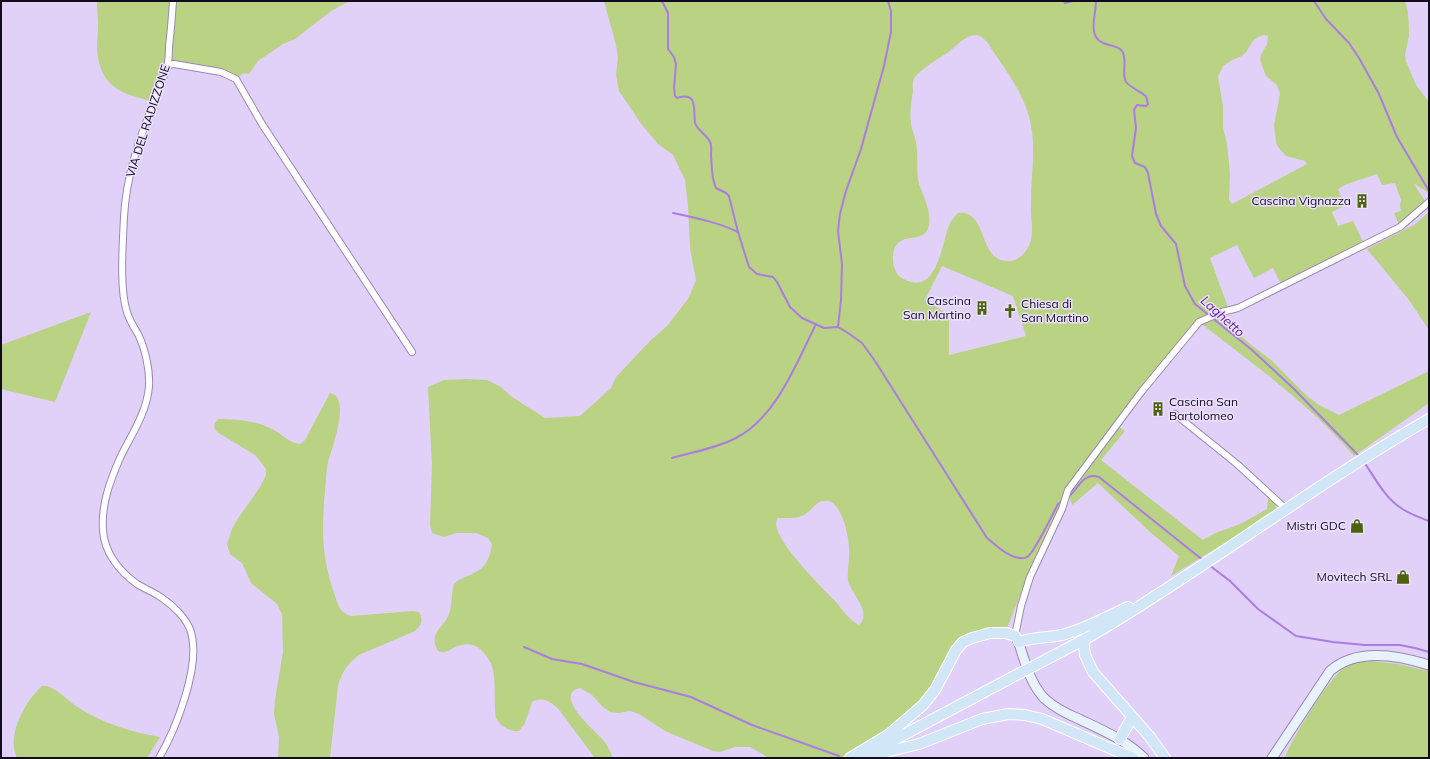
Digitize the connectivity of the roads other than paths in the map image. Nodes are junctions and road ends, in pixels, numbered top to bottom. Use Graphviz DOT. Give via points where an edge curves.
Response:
graph roads {
  1 [pos="173,1"];
  2 [pos="168,65"];
  3 [pos="1429,202"];
  4 [pos="412,352"];
  5 [pos="1429,412"];
  6 [pos="1175,414"];
  7 [pos="1429,419"];
  8 [pos="1387,443"];
  9 [pos="1286,509"];
  10 [pos="1189,574"];
  11 [pos="1017,639"];
  12 [pos="1085,639"];
  13 [pos="1429,665"];
  14 [pos="1132,717"];
  15 [pos="1120,739"];
  16 [pos="158,758"];
  17 [pos="850,758"];
  18 [pos="860,758"];
  19 [pos="1133,758"];
  20 [pos="1144,758"];
  21 [pos="1164,758"];
  22 [pos="1272,758"];
  1 -- 2 [label="street, VIA DEL RADIZZONE"];
  2 -- 4 [label="street" via="221,72 236,79 262,124"];
  2 -- 16 [label="street, VIA DEL RADIZZONE" via="138,144 125,198 125,303 142,344 149,373 149,386 147,400 137,425 106,493 102,528 114,563 136,584 163,598 185,620 191,632 192,667 188,688 168,740"];
  3 -- 11 [label="street" via="1400,227 1238,308 1199,322 1142,391 1068,490 1062,509 1030,577 1021,606"];
  5 -- 8 [label="main road"];
  6 -- 9 [label="street" via="1237,464"];
  7 -- 8 [label="main road"];
  8 -- 9 [label="main road"];
  9 -- 10 [label="main road"];
  10 -- 11 [label="main road" via="1078,630 1058,636"];
  10 -- 12 [label="main road"];
  11 -- 15 [label="street" via="1032,677 1045,698 1067,714"];
  11 -- 17 [label="main road" via="1006,633 993,633 963,642 956,650 935,690 923,705 888,735"];
  12 -- 14 [label="main road" via="1085,655 1091,669"];
  12 -- 18 [label="main road, bridge"];
  13 -- 22 [label="street" via="1381,655 1344,660 1330,671"];
  14 -- 15 [label="main road"];
  14 -- 21 [label="main road"];
  15 -- 20 [label="street"];
  18 -- 19 [label="main road" via="919,744 975,721 1008,714 1025,714 1042,719"];
}
